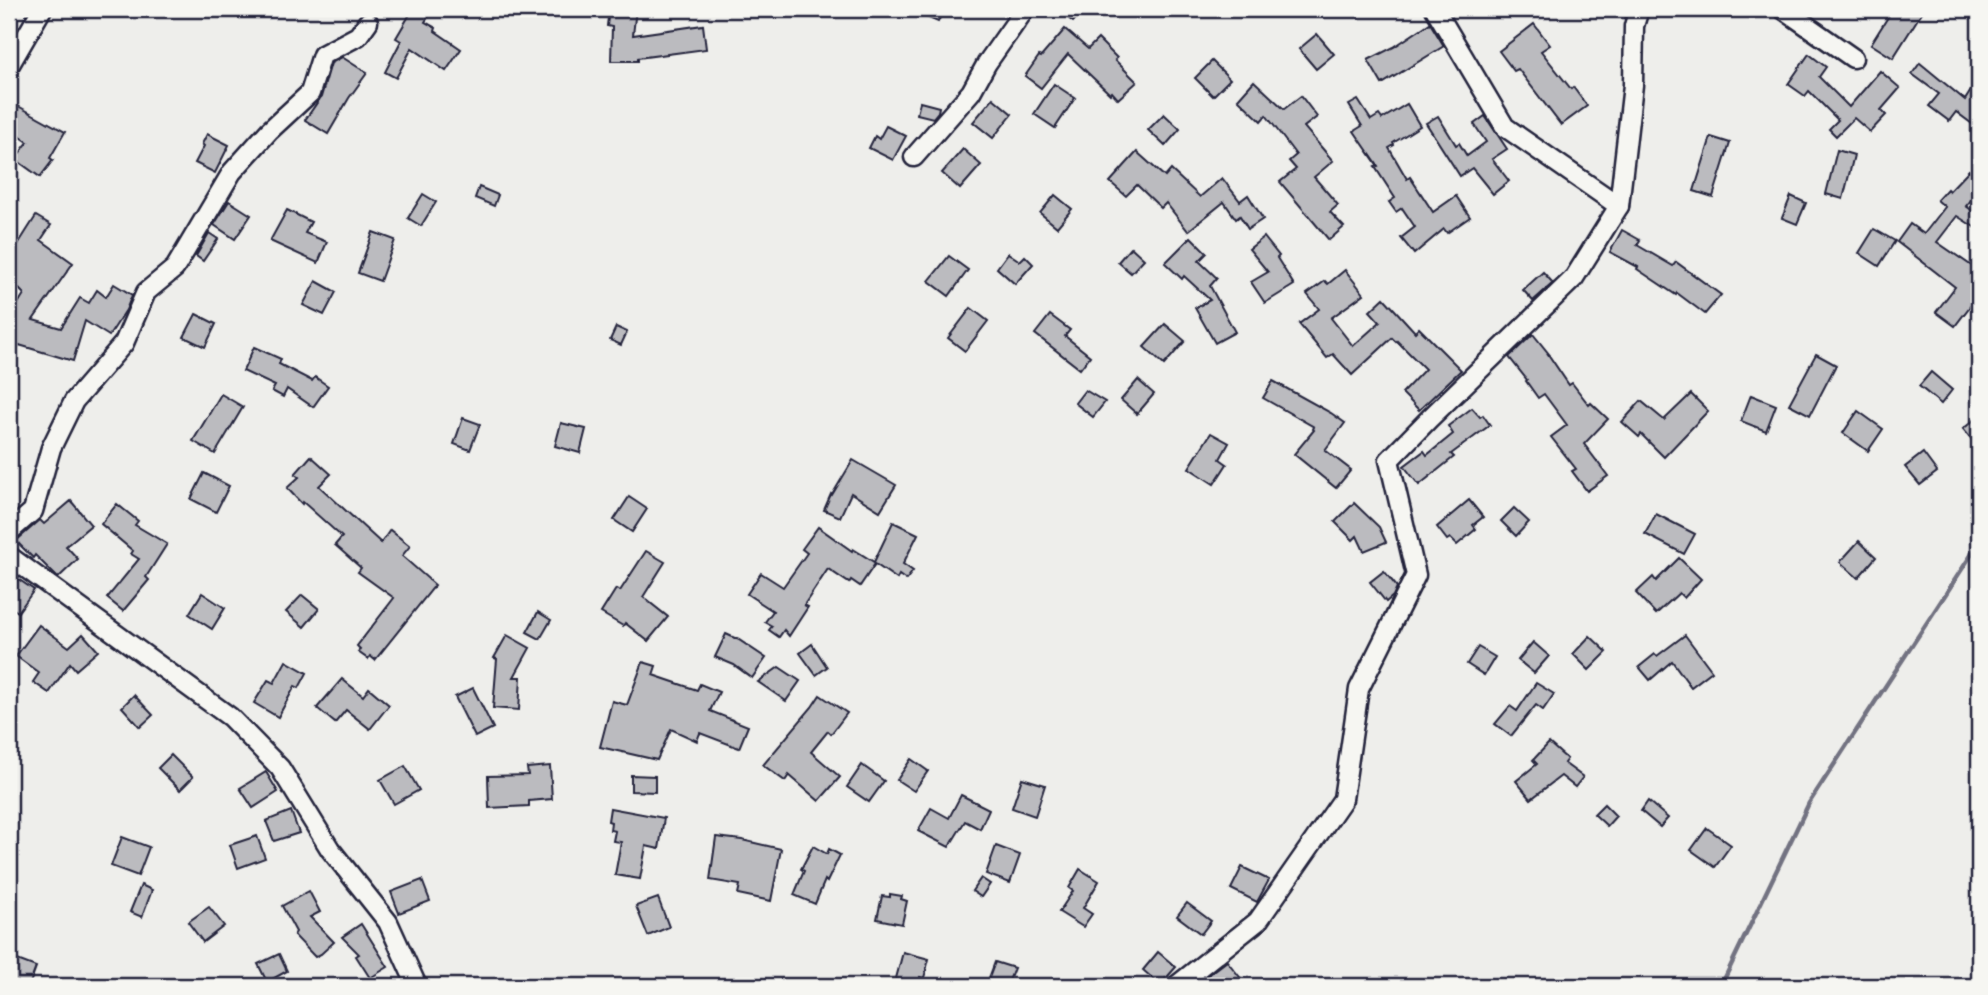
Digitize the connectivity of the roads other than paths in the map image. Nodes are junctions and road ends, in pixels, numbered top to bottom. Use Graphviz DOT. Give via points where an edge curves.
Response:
graph roads {
  1 [pos="42,9"];
  2 [pos="1025,9"];
  3 [pos="1435,9"];
  4 [pos="1639,9"];
  5 [pos="1783,9"];
  6 [pos="368,22"];
  7 [pos="1853,58"];
  8 [pos="9,66"];
  9 [pos="914,158"];
  10 [pos="1619,206"];
  11 [pos="9,532"];
  12 [pos="9,556"];
  13 [pos="417,986"];
  14 [pos="1176,986"];
  1 -- 8 [label="street"];
  2 -- 9 [label="street" via="971,92"];
  3 -- 10 [label="street" via="1505,127"];
  4 -- 10 [label="street"];
  5 -- 7 [label="street"];
  6 -- 11 [label="street" via="358,36 322,55 310,93 232,173 175,268 146,292 124,343 74,401 51,448 33,511"];
  10 -- 14 [label="street" via="1574,278 1389,460 1416,575 1359,689 1343,799 1258,921"];
  12 -- 13 [label="street" via="230,717 280,768 331,849 388,922"];
}
